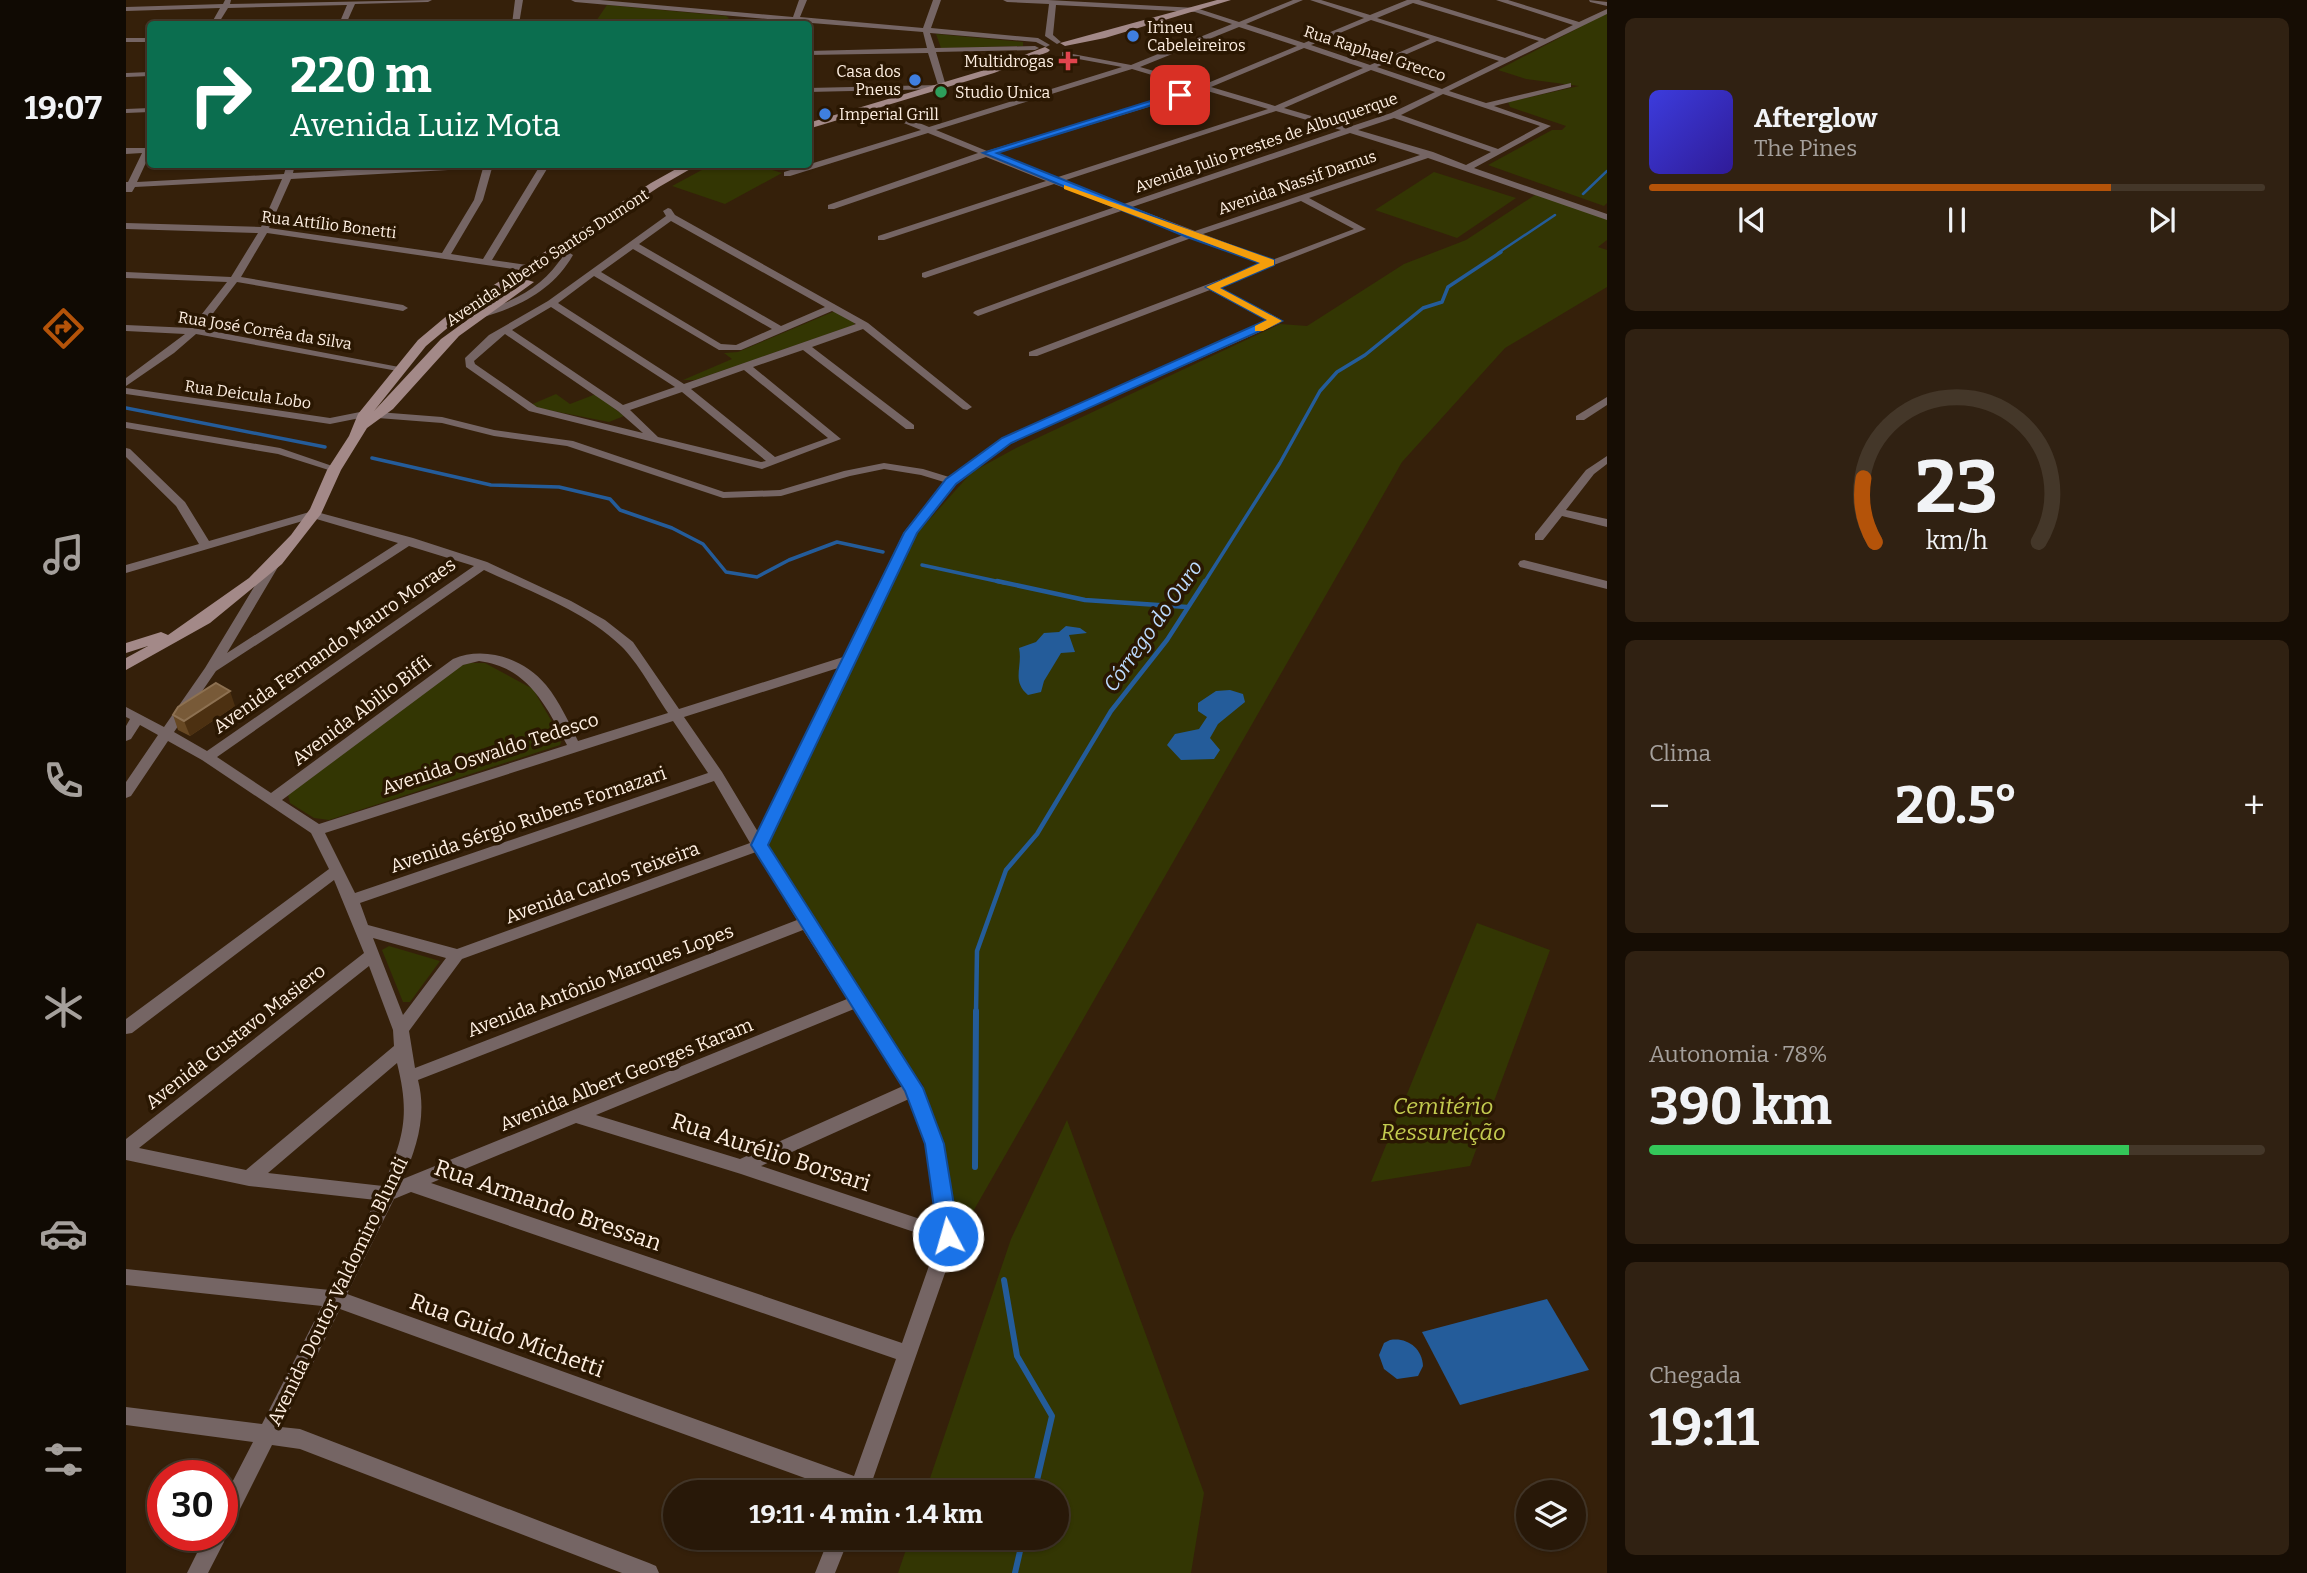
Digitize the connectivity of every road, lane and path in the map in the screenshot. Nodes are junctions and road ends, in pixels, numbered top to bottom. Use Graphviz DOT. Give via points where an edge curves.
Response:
graph roads {
  1 [pos="152,0"];
  2 [pos="428,0"];
  3 [pos="519,0"];
  4 [pos="575,0"];
  5 [pos="803,0"];
  6 [pos="937,0"];
  7 [pos="1007,0"];
  8 [pos="1227,0"];
  9 [pos="1299,0"];
  10 [pos="1314,0"];
  11 [pos="1413,0"];
  12 [pos="1500,0"];
  13 [pos="1592,0"];
  14 [pos="352,1"];
  15 [pos="619,2"];
  16 [pos="227,3"];
  17 [pos="639,3"];
  18 [pos="1053,3"];
  19 [pos="1607,4"];
  20 [pos="126,6"];
  21 [pos="147,8"];
  22 [pos="1196,10"];
  23 [pos="1607,11"];
  24 [pos="1370,18"];
  25 [pos="729,19"];
  26 [pos="217,21"];
  27 [pos="344,21"];
  28 [pos="516,21"];
  29 [pos="705,21"];
  30 [pos="773,21"];
  31 [pos="795,21"];
  32 [pos="812,23"];
  33 [pos="1244,24"];
  34 [pos="1579,24"];
  35 [pos="926,31"];
  36 [pos="1102,36"];
  37 [pos="1436,39"];
  38 [pos="126,40"];
  39 [pos="147,40"];
  40 [pos="1545,41"];
  41 [pos="1304,44"];
  42 [pos="1045,48"];
  43 [pos="1061,48"];
  44 [pos="1076,49"];
  45 [pos="929,50"];
  46 [pos="812,52"];
  47 [pos="1024,59"];
  48 [pos="1099,59"];
  49 [pos="1504,61"];
  50 [pos="1132,67"];
  51 [pos="1373,67"];
  52 [pos="147,74"];
  53 [pos="126,75"];
  54 [pos="1568,85"];
  55 [pos="941,86"];
  56 [pos="1203,88"];
  57 [pos="812,90"];
  58 [pos="1444,90"];
  59 [pos="1488,105"];
  60 [pos="872,107"];
  61 [pos="147,110"];
  62 [pos="1273,110"];
  63 [pos="126,111"];
  64 [pos="1394,115"];
  65 [pos="812,124"];
  66 [pos="927,130"];
  67 [pos="1352,131"];
  68 [pos="147,149"];
  69 [pos="126,151"];
  70 [pos="1499,152"];
  71 [pos="988,153"];
  72 [pos="147,154"];
  73 [pos="1430,154"];
  74 [pos="812,166"];
  75 [pos="1469,167"];
  76 [pos="323,168"];
  77 [pos="369,168"];
  78 [pos="488,168"];
  79 [pos="501,168"];
  80 [pos="544,168"];
  81 [pos="687,168"];
  82 [pos="805,168"];
  83 [pos="290,170"];
  84 [pos="786,174"];
  85 [pos="1051,180"];
  86 [pos="486,181"];
  87 [pos="130,182"];
  88 [pos="655,186"];
  89 [pos="126,194"];
  90 [pos="1303,198"];
  91 [pos="831,207"];
  92 [pos="1120,207"];
  93 [pos="1607,217"];
  94 [pos="126,226"];
  95 [pos="262,230"];
  96 [pos="1191,235"];
  97 [pos="881,238"];
  98 [pos="632,244"];
  99 [pos="446,255"];
  100 [pos="486,262"];
  101 [pos="1270,262"];
  102 [pos="527,268"];
  103 [pos="594,272"];
  104 [pos="126,275"];
  105 [pos="551,275"];
  106 [pos="925,275"];
  107 [pos="234,279"];
  108 [pos="1211,287"];
  109 [pos="539,288"];
  110 [pos="573,288"];
  111 [pos="489,292"];
  112 [pos="561,295"];
  113 [pos="512,298"];
  114 [pos="551,303"];
  115 [pos="833,307"];
  116 [pos="403,308"];
  117 [pos="978,313"];
  118 [pos="864,325"];
  119 [pos="126,328"];
  120 [pos="779,329"];
  121 [pos="505,330"];
  122 [pos="194,331"];
  123 [pos="806,347"];
  124 [pos="1033,354"];
  125 [pos="746,366"];
  126 [pos="398,370"];
  127 [pos="126,383"];
  128 [pos="682,387"];
  129 [pos="126,391"];
  130 [pos="1607,400"];
  131 [pos="967,407"];
  132 [pos="622,409"];
  133 [pos="380,414"];
  134 [pos="632,418"];
  135 [pos="1580,418"];
  136 [pos="364,420"];
  137 [pos="126,425"];
  138 [pos="910,427"];
  139 [pos="148,429"];
  140 [pos="614,429"];
  141 [pos="657,439"];
  142 [pos="126,443"];
  143 [pos="126,451"];
  144 [pos="1607,459"];
  145 [pos="774,462"];
  146 [pos="335,469"];
  147 [pos="951,481"];
  148 [pos="1561,512"];
  149 [pos="313,514"];
  150 [pos="1607,523"];
  151 [pos="1539,537"];
  152 [pos="409,541"];
  153 [pos="206,545"];
  154 [pos="280,555"];
  155 [pos="1524,564"];
  156 [pos="483,565"];
  157 [pos="126,569"];
  158 [pos="1607,585"];
  159 [pos="191,626"];
  160 [pos="126,648"];
  161 [pos="851,659"];
  162 [pos="126,665"];
  163 [pos="210,670"];
  164 [pos="675,713"];
  165 [pos="132,715"];
  166 [pos="165,734"];
  167 [pos="126,736"];
  168 [pos="574,746"];
  169 [pos="207,757"];
  170 [pos="717,775"];
  171 [pos="126,793"];
  172 [pos="273,799"];
  173 [pos="317,830"];
  174 [pos="760,845"];
  175 [pos="336,871"];
  176 [pos="351,900"];
  177 [pos="806,923"];
  178 [pos="362,929"];
  179 [pos="457,955"];
  180 [pos="370,956"];
  181 [pos="857,1002"];
  182 [pos="126,1028"];
  183 [pos="401,1030"];
  184 [pos="401,1050"];
  185 [pos="409,1077"];
  186 [pos="914,1088"];
  187 [pos="578,1117"];
  188 [pos="126,1151"];
  189 [pos="741,1167"];
  190 [pos="249,1178"];
  191 [pos="410,1184"];
  192 [pos="388,1194"];
  193 [pos="948,1236"];
  194 [pos="126,1277"];
  195 [pos="336,1299"];
  196 [pos="905,1353"];
  197 [pos="126,1416"];
  198 [pos="269,1433"];
  199 [pos="832,1480"];
  200 [pos="862,1480"];
  201 [pos="238,1493"];
  202 [pos="834,1550"];
  203 [pos="209,1551"];
  204 [pos="197,1573"];
  205 [pos="649,1573"];
  206 [pos="825,1573"];
  1 -- 20 [label="street"];
  1 -- 21 [label="street"];
  2 -- 14 [label="street"];
  3 -- 28 [label="street"];
  4 -- 15 [label="street"];
  5 -- 31 [label="street"];
  6 -- 35 [label="street"];
  7 -- 18 [label="street, Rua Raphael Grecco"];
  8 -- 22 [label="street"];
  9 -- 33 [label="street"];
  10 -- 24 [label="street"];
  11 -- 24 [label="street"];
  11 -- 40 [label="street"];
  12 -- 34 [label="street"];
  13 -- 19 [label="street"];
  14 -- 16 [label="street"];
  14 -- 27 [label="street"];
  15 -- 17 [label="street"];
  16 -- 21 [label="street"];
  16 -- 26 [label="street"];
  17 -- 25 [label="street"];
  18 -- 22 [label="street, Rua Raphael Grecco"];
  18 -- 43 [label="street" via="1049,36"];
  20 -- 21 [label="street"];
  22 -- 33 [label="street, Rua Raphael Grecco"];
  22 -- 36 [label="street"];
  23 -- 34 [label="street, Avenida Julio Prestes de Albuquerque"];
  24 -- 37 [label="street"];
  24 -- 41 [label="street"];
  25 -- 29 [label="street"];
  25 -- 30 [label="street"];
  32 -- 35 [label="street"];
  33 -- 41 [label="street, Rua Raphael Grecco"];
  33 -- 50 [label="street"];
  34 -- 40 [label="street, Avenida Julio Prestes de Albuquerque"];
  35 -- 42 [label="street" via="1038,40"];
  35 -- 45 [label="street"];
  36 -- 43 [label="street"];
  36 -- 44 [label="street"];
  37 -- 49 [label="street"];
  37 -- 51 [label="street"];
  38 -- 39 [label="street"];
  40 -- 49 [label="street, Avenida Julio Prestes de Albuquerque"];
  41 -- 51 [label="street, Rua Raphael Grecco"];
  41 -- 56 [label="street"];
  42 -- 43 [label="street"];
  42 -- 45 [label="street"];
  42 -- 47 [label="street"];
  43 -- 44 [label="street"];
  43 -- 47 [label="street"];
  43 -- 48 [label="street"];
  44 -- 48 [label="street"];
  45 -- 46 [label="street"];
  45 -- 55 [label="street"];
  47 -- 55 [label="street"];
  48 -- 50 [label="street"];
  49 -- 58 [label="street, Avenida Julio Prestes de Albuquerque"];
  50 -- 56 [label="street"];
  50 -- 66 [label="street"];
  51 -- 58 [label="street, Rua Raphael Grecco"];
  51 -- 62 [label="street"];
  52 -- 53 [label="street"];
  54 -- 59 [label="street"];
  55 -- 57 [label="street"];
  55 -- 60 [label="street"];
  56 -- 62 [label="street"];
  56 -- 71 [label="street"];
  58 -- 59 [label="street, Rua Raphael Grecco"];
  58 -- 64 [label="street, Avenida Julio Prestes de Albuquerque"];
  59 -- 70 [label="street, Rua Raphael Grecco" via="1548,127"];
  60 -- 65 [label="street"];
  60 -- 66 [label="street"];
  61 -- 63 [label="street"];
  62 -- 67 [label="street"];
  62 -- 85 [label="street"];
  64 -- 67 [label="street, Avenida Julio Prestes de Albuquerque"];
  64 -- 70 [label="street"];
  66 -- 71 [label="street"];
  66 -- 74 [label="street"];
  67 -- 73 [label="street"];
  67 -- 92 [label="street, Avenida Julio Prestes de Albuquerque"];
  68 -- 69 [label="street"];
  70 -- 75 [label="street"];
  71 -- 85 [label="street"];
  71 -- 91 [label="street"];
  72 -- 87 [label="street"];
  73 -- 75 [label="street"];
  73 -- 90 [label="street, Avenida Nassif Damus"];
  75 -- 93 [label="street"];
  76 -- 83 [label="street"];
  77 -- 83 [label="street"];
  78 -- 86 [label="street"];
  79 -- 86 [label="street"];
  80 -- 100 [label="street"];
  81 -- 88 [label="street, Avenida Alberto Santos Dumont"];
  82 -- 84 [label="street"];
  83 -- 87 [label="street"];
  83 -- 95 [label="street"];
  85 -- 92 [label="street"];
  85 -- 97 [label="street"];
  86 -- 99 [label="street"];
  87 -- 89 [label="street"];
  88 -- 102 [label="street, Avenida Alberto Santos Dumont"];
  88 -- 105 [label="street, Avenida Alberto Santos Dumont" via="653,194 568,255"];
  90 -- 96 [label="street, Avenida Nassif Damus"];
  90 -- 101 [label="street" via="1361,229"];
  92 -- 96 [label="street"];
  92 -- 106 [label="street, Avenida Julio Prestes de Albuquerque"];
  94 -- 95 [label="street, Rua Attílio Bonetti"];
  95 -- 99 [label="street, Rua Attílio Bonetti"];
  95 -- 107 [label="street"];
  96 -- 101 [label="street"];
  96 -- 117 [label="street, Avenida Nassif Damus"];
  98 -- 103 [label="street"];
  98 -- 115 [label="street" via="669,213"];
  98 -- 120 [label="street"];
  99 -- 100 [label="street, Rua Attílio Bonetti"];
  100 -- 102 [label="street, Rua Attílio Bonetti"];
  101 -- 108 [label="street"];
  102 -- 105 [label="street"];
  102 -- 111 [label="street, Avenida Alberto Santos Dumont"];
  103 -- 110 [label="street"];
  103 -- 120 [label="street" via="719,348 737,348"];
  104 -- 107 [label="street"];
  105 -- 109 [label="street"];
  105 -- 110 [label="street"];
  105 -- 113 [label="street, Avenida Alberto Santos Dumont"];
  107 -- 116 [label="street"];
  107 -- 122 [label="street"];
  108 -- 124 [label="street"];
  108 -- 147 [label="street" via="1276,321 1006,441"];
  109 -- 112 [label="street"];
  109 -- 113 [label="street"];
  110 -- 112 [label="street"];
  111 -- 113 [label="street"];
  111 -- 126 [label="street, Avenida Alberto Santos Dumont" via="443,326"];
  112 -- 114 [label="street"];
  113 -- 133 [label="street, Avenida Alberto Santos Dumont" via="475,317 444,343"];
  114 -- 121 [label="street"];
  114 -- 128 [label="street"];
  115 -- 118 [label="street"];
  115 -- 120 [label="street"];
  118 -- 123 [label="street"];
  118 -- 131 [label="street"];
  119 -- 122 [label="street, Rua José Corrêa da Silva"];
  121 -- 132 [label="street"];
  121 -- 140 [label="street" via="469,360 470,365 533,409"];
  122 -- 126 [label="street, Rua José Corrêa da Silva"];
  122 -- 127 [label="street"];
  123 -- 125 [label="street"];
  123 -- 138 [label="street"];
  125 -- 128 [label="street"];
  125 -- 145 [label="street" via="836,439"];
  126 -- 136 [label="street, Avenida Alberto Santos Dumont"];
  128 -- 132 [label="street"];
  128 -- 145 [label="street"];
  129 -- 136 [label="street, Rua Deicula Lobo" via="330,421"];
  130 -- 135 [label="street"];
  132 -- 134 [label="street"];
  133 -- 136 [label="street, Avenida Alberto Santos Dumont"];
  133 -- 147 [label="street" via="442,419 494,433 569,443 723,495 781,493 884,467"];
  134 -- 140 [label="street"];
  134 -- 141 [label="street"];
  136 -- 146 [label="street, Avenida Alberto Santos Dumont"];
  137 -- 139 [label="street"];
  139 -- 142 [label="street"];
  139 -- 146 [label="street" via="280,451"];
  140 -- 141 [label="street"];
  141 -- 145 [label="street" via="762,466"];
  143 -- 153 [label="street" via="181,504"];
  144 -- 148 [label="street" via="1590,472"];
  146 -- 149 [label="street, Avenida Alberto Santos Dumont"];
  147 -- 161 [label="street" via="910,533"];
  148 -- 150 [label="street"];
  148 -- 151 [label="street"];
  149 -- 152 [label="street"];
  149 -- 153 [label="street"];
  149 -- 154 [label="street, Avenida Alberto Santos Dumont"];
  152 -- 156 [label="street"];
  152 -- 163 [label="street"];
  153 -- 157 [label="street"];
  154 -- 159 [label="street, Avenida Alberto Santos Dumont"];
  154 -- 163 [label="street"];
  155 -- 158 [label="street"];
  156 -- 164 [label="street" via="601,623 628,645"];
  156 -- 169 [label="street, Avenida Fernando Mauro Moraes"];
  159 -- 160 [label="street, Avenida Alberto Santos Dumont"];
  159 -- 162 [label="street, Avenida Alberto Santos Dumont"];
  161 -- 164 [label="street, Avenida Oswaldo Tedesco"];
  161 -- 174 [label="street"];
  163 -- 166 [label="street"];
  164 -- 168 [label="street, Avenida Oswaldo Tedesco"];
  164 -- 170 [label="street"];
  165 -- 166 [label="street, Avenida Doutor Valdomiro Blundi"];
  165 -- 167 [label="street"];
  166 -- 169 [label="street, Avenida Doutor Valdomiro Blundi"];
  166 -- 171 [label="street"];
  168 -- 172 [label="street, Avenida Abilio Biffi" via="536,683 489,657 473,655"];
  168 -- 173 [label="street, Avenida Oswaldo Tedesco"];
  169 -- 172 [label="street, Avenida Doutor Valdomiro Blundi"];
  170 -- 174 [label="street"];
  170 -- 176 [label="street, Avenida Sérgio Rubens Fornazari"];
  172 -- 173 [label="street, Avenida Doutor Valdomiro Blundi"];
  173 -- 175 [label="street, Avenida Doutor Valdomiro Blundi"];
  174 -- 177 [label="street"];
  174 -- 179 [label="street, Avenida Carlos Teixeira"];
  175 -- 176 [label="street, Avenida Doutor Valdomiro Blundi"];
  175 -- 182 [label="street"];
  176 -- 178 [label="street, Avenida Doutor Valdomiro Blundi"];
  177 -- 181 [label="street"];
  177 -- 185 [label="street, Avenida Antônio Marques Lopes"];
  178 -- 179 [label="street"];
  178 -- 180 [label="street, Avenida Doutor Valdomiro Blundi"];
  179 -- 183 [label="street"];
  180 -- 183 [label="street, Avenida Doutor Valdomiro Blundi"];
  180 -- 188 [label="street, Avenida Gustavo Masiero"];
  181 -- 186 [label="street"];
  181 -- 187 [label="street, Avenida Albert Georges Karam"];
  183 -- 184 [label="street, Avenida Doutor Valdomiro Blundi"];
  184 -- 185 [label="street, Avenida Doutor Valdomiro Blundi"];
  184 -- 190 [label="street"];
  185 -- 192 [label="street, Avenida Doutor Valdomiro Blundi" via="414,1115 404,1158"];
  186 -- 189 [label="street"];
  186 -- 193 [label="street" via="934,1144"];
  187 -- 189 [label="street, Rua Aurélio Borsari"];
  187 -- 191 [label="street, Avenida Albert Georges Karam"];
  188 -- 190 [label="street"];
  189 -- 193 [label="street, Rua Aurélio Borsari"];
  190 -- 192 [label="street"];
  191 -- 192 [label="street, Rua Armando Bressan"];
  191 -- 196 [label="street, Rua Armando Bressan"];
  192 -- 195 [label="street, Avenida Doutor Valdomiro Blundi"];
  193 -- 196 [label="street"];
  194 -- 195 [label="street, Rua Guido Michetti"];
  195 -- 198 [label="street, Avenida Doutor Valdomiro Blundi"];
  195 -- 199 [label="street, Rua Guido Michetti"];
  196 -- 200 [label="street"];
  197 -- 198 [label="street"];
  198 -- 201 [label="street, Avenida Doutor Valdomiro Blundi"];
  198 -- 205 [label="street" via="346,1454"];
  202 -- 206 [label="street"];
  203 -- 204 [label="street"];
}
